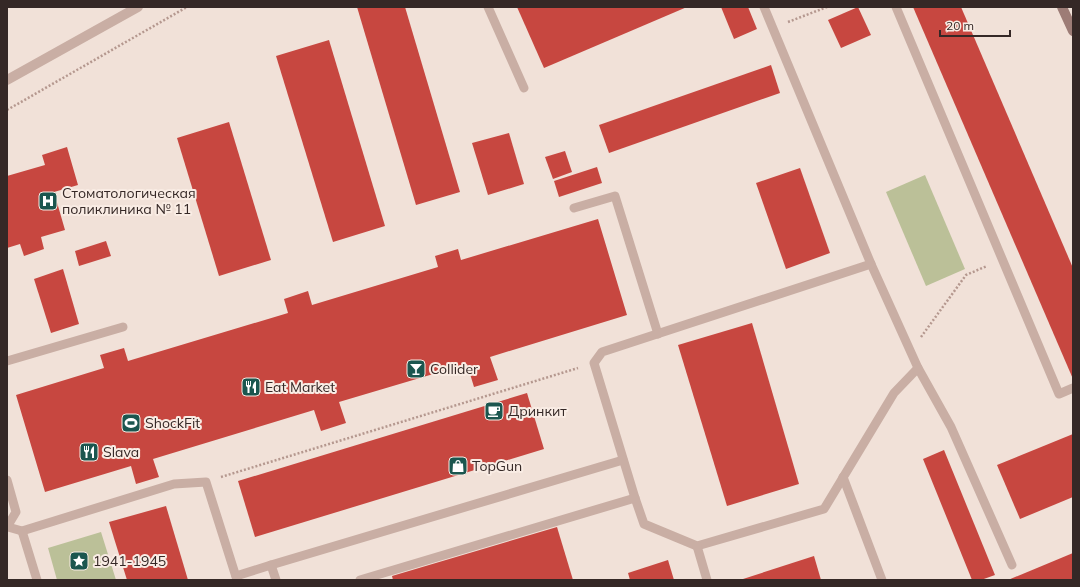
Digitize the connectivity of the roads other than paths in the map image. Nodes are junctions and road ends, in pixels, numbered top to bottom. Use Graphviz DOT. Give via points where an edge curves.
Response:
graph roads {
  1 [pos="138,7"];
  2 [pos="488,7"];
  3 [pos="764,7"];
  4 [pos="896,7"];
  5 [pos="1062,7"];
  6 [pos="125,10"];
  7 [pos="1073,31"];
  8 [pos="7,80"];
  9 [pos="524,88"];
  10 [pos="574,208"];
  11 [pos="872,264"];
  12 [pos="123,327"];
  13 [pos="658,334"];
  14 [pos="7,361"];
  15 [pos="918,368"];
  16 [pos="1073,388"];
  17 [pos="624,460"];
  18 [pos="843,477"];
  19 [pos="7,480"];
  20 [pos="635,498"];
  21 [pos="8,527"];
  22 [pos="22,531"];
  23 [pos="697,546"];
  24 [pos="271,565"];
  25 [pos="1012,565"];
  26 [pos="237,578"];
  27 [pos="37,580"];
  28 [pos="276,580"];
  29 [pos="360,580"];
  30 [pos="707,580"];
  31 [pos="882,580"];
  1 -- 6 [label="street"];
  2 -- 9 [label="lane"];
  3 -- 11 [label="lane"];
  4 -- 16 [label="lane" via="1058,394"];
  5 -- 7 [label="main road"];
  6 -- 8 [label="street"];
  10 -- 13 [label="lane" via="615,196"];
  11 -- 13 [label="lane"];
  11 -- 15 [label="lane"];
  12 -- 14 [label="lane"];
  13 -- 17 [label="lane" via="602,352 594,363"];
  15 -- 18 [label="lane" via="894,393"];
  15 -- 25 [label="lane" via="951,427"];
  17 -- 20 [label="lane"];
  17 -- 24 [label="lane"];
  18 -- 23 [label="lane" via="824,509"];
  18 -- 31 [label="lane"];
  19 -- 21 [label="lane" via="16,512"];
  20 -- 23 [label="lane" via="644,524"];
  20 -- 29 [label="lane"];
  21 -- 22 [label="lane"];
  22 -- 26 [label="lane" via="174,484 206,482"];
  22 -- 27 [label="lane"];
  23 -- 30 [label="lane"];
  24 -- 26 [label="lane"];
  24 -- 28 [label="lane"];
}
